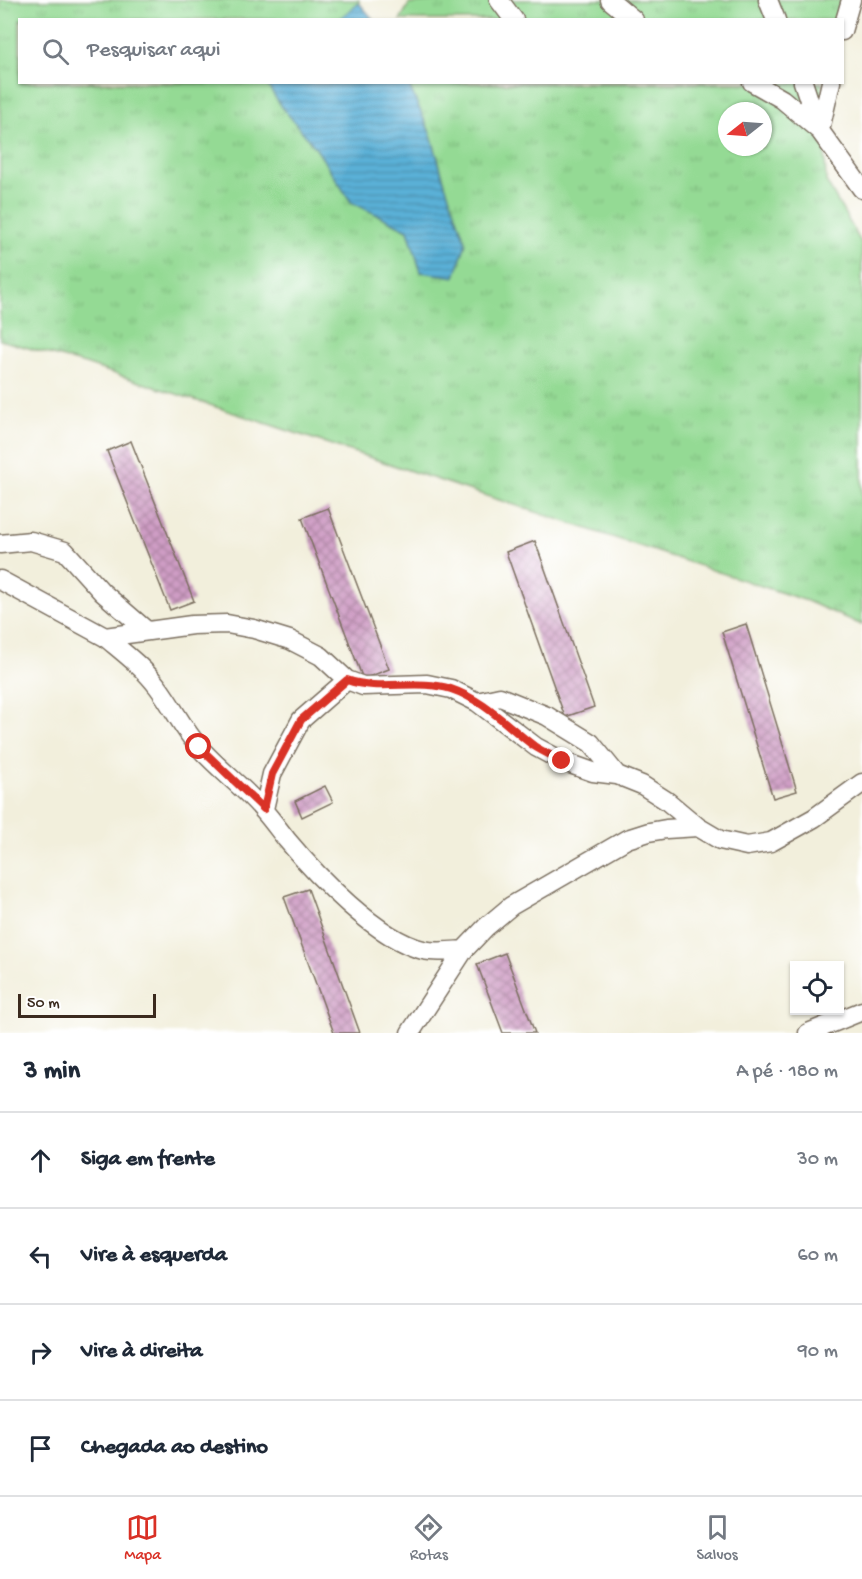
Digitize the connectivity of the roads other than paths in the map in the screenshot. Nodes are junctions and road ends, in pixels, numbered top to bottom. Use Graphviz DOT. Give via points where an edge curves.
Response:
graph roads {
  1 [pos="499,0"];
  2 [pos="610,0"];
  3 [pos="768,0"];
  4 [pos="851,0"];
  5 [pos="512,18"];
  6 [pos="632,18"];
  7 [pos="775,18"];
  8 [pos="844,27"];
  9 [pos="756,84"];
  10 [pos="804,84"];
  11 [pos="831,84"];
  12 [pos="820,131"];
  13 [pos="862,189"];
  14 [pos="0,544"];
  15 [pos="0,580"];
  16 [pos="147,631"];
  17 [pos="105,637"];
  18 [pos="347,680"];
  19 [pos="477,702"];
  20 [pos="617,775"];
  21 [pos="862,783"];
  22 [pos="264,809"];
  23 [pos="698,827"];
  24 [pos="464,950"];
  25 [pos="862,1011"];
  26 [pos="410,1033"];
  27 [pos="808,1033"];
  1 -- 5 [label="street"];
  2 -- 6 [label="street"];
  3 -- 7 [label="street"];
  4 -- 8 [label="street"];
  9 -- 12 [label="street" via="782,99"];
  10 -- 12 [label="street"];
  11 -- 12 [label="street"];
  12 -- 13 [label="street"];
  14 -- 16 [label="street" via="31,541 65,551 102,592"];
  15 -- 17 [label="street"];
  16 -- 17 [label="street"];
  16 -- 18 [label="street" via="228,624 254,628 321,656"];
  17 -- 22 [label="street" via="142,667 199,747"];
  18 -- 19 [label="street" via="363,686 427,684 451,689"];
  18 -- 22 [label="street" via="301,720 272,774"];
  19 -- 20 [label="street" via="536,747 562,761 593,772"];
  19 -- 20 [label="street" via="500,697 547,716 591,743"];
  20 -- 23 [label="street" via="667,801"];
  21 -- 23 [label="street" via="814,818 771,842 747,846 720,840"];
  22 -- 24 [label="street" via="316,872 386,932 423,950"];
  23 -- 24 [label="street" via="657,830 627,839 511,906"];
  24 -- 26 [label="street"];
  25 -- 27 [label="street"];
}
